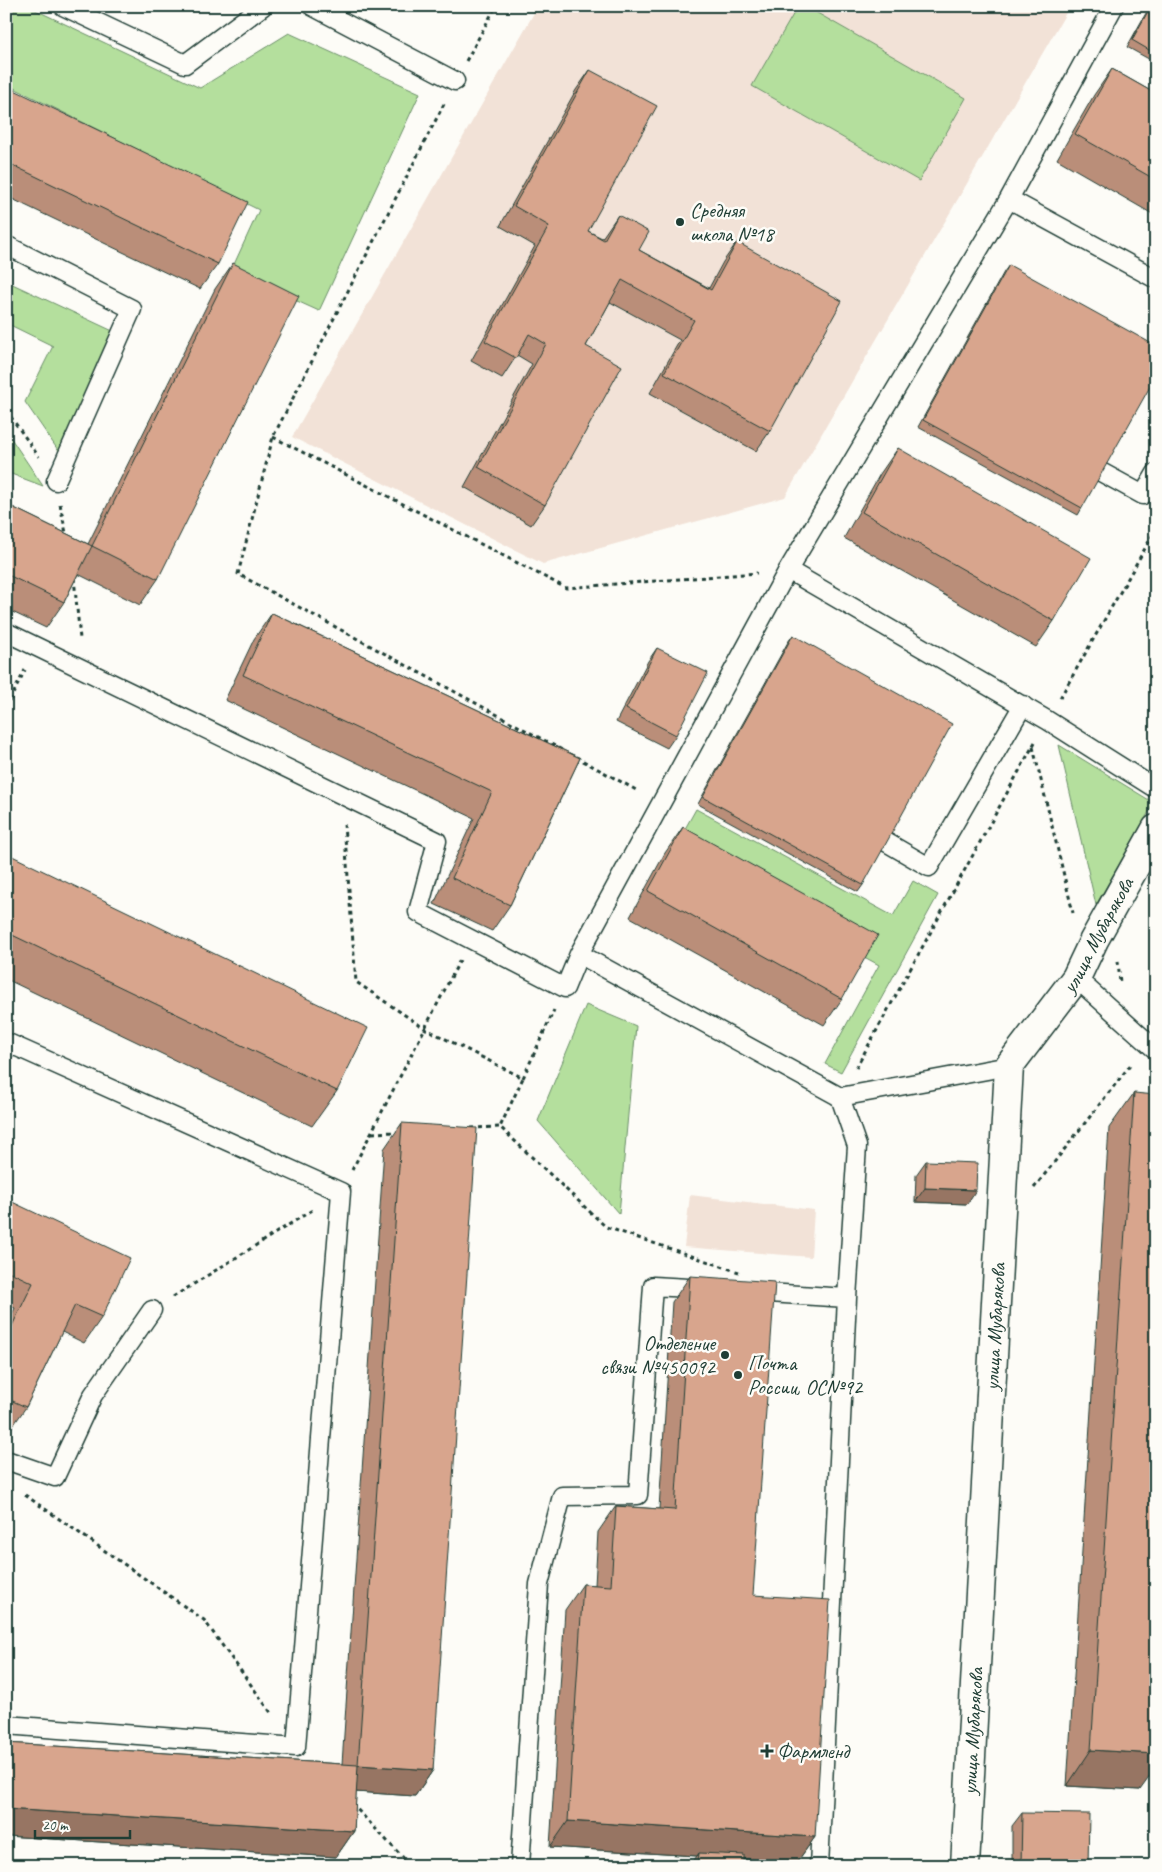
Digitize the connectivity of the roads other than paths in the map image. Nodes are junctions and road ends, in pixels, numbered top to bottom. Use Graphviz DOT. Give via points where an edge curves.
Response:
graph roads {
  1 [pos="63,6"];
  2 [pos="263,6"];
  3 [pos="312,6"];
  4 [pos="1114,6"];
  5 [pos="455,81"];
  6 [pos="1009,199"];
  7 [pos="6,245"];
  8 [pos="1156,279"];
  9 [pos="1101,472"];
  10 [pos="1156,473"];
  11 [pos="56,481"];
  12 [pos="788,570"];
  13 [pos="6,632"];
  14 [pos="1022,705"];
  15 [pos="1156,789"];
  16 [pos="1156,829"];
  17 [pos="886,842"];
  18 [pos="579,954"];
  19 [pos="1076,978"];
  20 [pos="6,1042"];
  21 [pos="1151,1047"];
  22 [pos="1009,1066"];
  23 [pos="840,1097"];
  24 [pos="847,1298"];
  25 [pos="152,1310"];
  26 [pos="6,1460"];
  27 [pos="6,1725"];
  28 [pos="520,1866"];
  29 [pos="819,1866"];
  30 [pos="965,1866"];
  1 -- 2 [label="lane" via="186,64"];
  3 -- 5 [label="lane"];
  4 -- 6 [label="lane"];
  6 -- 8 [label="lane"];
  6 -- 12 [label="lane"];
  7 -- 11 [label="lane" via="132,309"];
  9 -- 10 [label="lane" via="1143,495"];
  12 -- 14 [label="lane"];
  12 -- 18 [label="lane"];
  13 -- 18 [label="lane" via="437,841 418,912 565,988"];
  14 -- 15 [label="lane"];
  14 -- 17 [label="lane" via="929,867"];
  16 -- 19 [label="street, улица Мубарякова"];
  18 -- 23 [label="lane"];
  19 -- 21 [label="lane"];
  19 -- 22 [label="street, улица Мубарякова"];
  20 -- 27 [label="lane" via="341,1192 296,1747"];
  22 -- 23 [label="lane"];
  22 -- 30 [label="street, улица Мубарякова"];
  23 -- 24 [label="lane" via="857,1146"];
  24 -- 28 [label="lane" via="653,1286 638,1496 562,1496 539,1584"];
  24 -- 29 [label="lane"];
  25 -- 26 [label="lane" via="93,1395 55,1477"];
}
